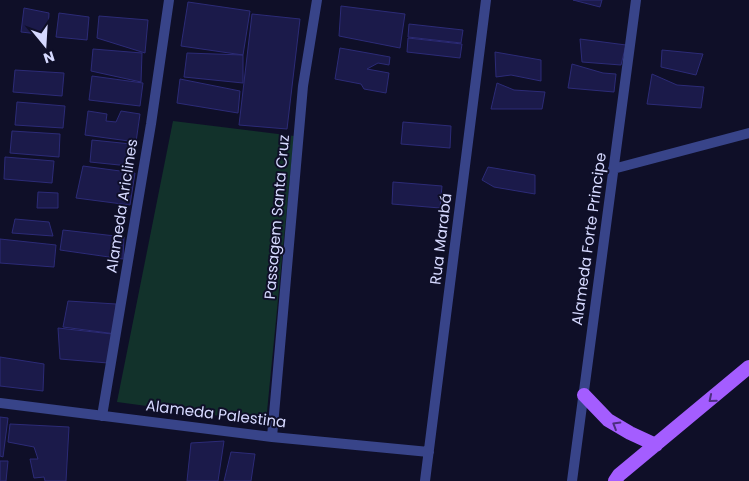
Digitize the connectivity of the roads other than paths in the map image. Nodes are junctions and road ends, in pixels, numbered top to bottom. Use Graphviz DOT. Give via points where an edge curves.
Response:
graph roads {
  1 [pos="169,0"];
  2 [pos="316,0"];
  3 [pos="486,0"];
  4 [pos="636,0"];
  5 [pos="749,133"];
  6 [pos="614,169"];
  7 [pos="749,367"];
  8 [pos="584,395"];
  9 [pos="0,403"];
  10 [pos="102,416"];
  11 [pos="272,437"];
  12 [pos="656,445"];
  13 [pos="429,452"];
  14 [pos="426,481"];
  15 [pos="572,481"];
  16 [pos="615,481"];
  1 -- 10 [label="street, Alameda Ariclines"];
  2 -- 11 [label="street, Passagem Santa Cruz" via="303,86"];
  3 -- 13 [label="street, Rua Marabá"];
  4 -- 6 [label="street, Alameda Forte Principe"];
  5 -- 6 [label="street"];
  6 -- 8 [label="street, Alameda Forte Principe"];
  7 -- 12 [label="main road, one-way"];
  12 -- 8 [label="main road, one-way" via="608,420"];
  8 -- 15 [label="street, Alameda Forte Principe"];
  9 -- 10 [label="street, Alameda Palestina"];
  10 -- 11 [label="street, Alameda Palestina"];
  11 -- 13 [label="street, Alameda Palestina"];
  12 -- 16 [label="main road"];
  13 -- 14 [label="street, Rua Marabá"];
}
